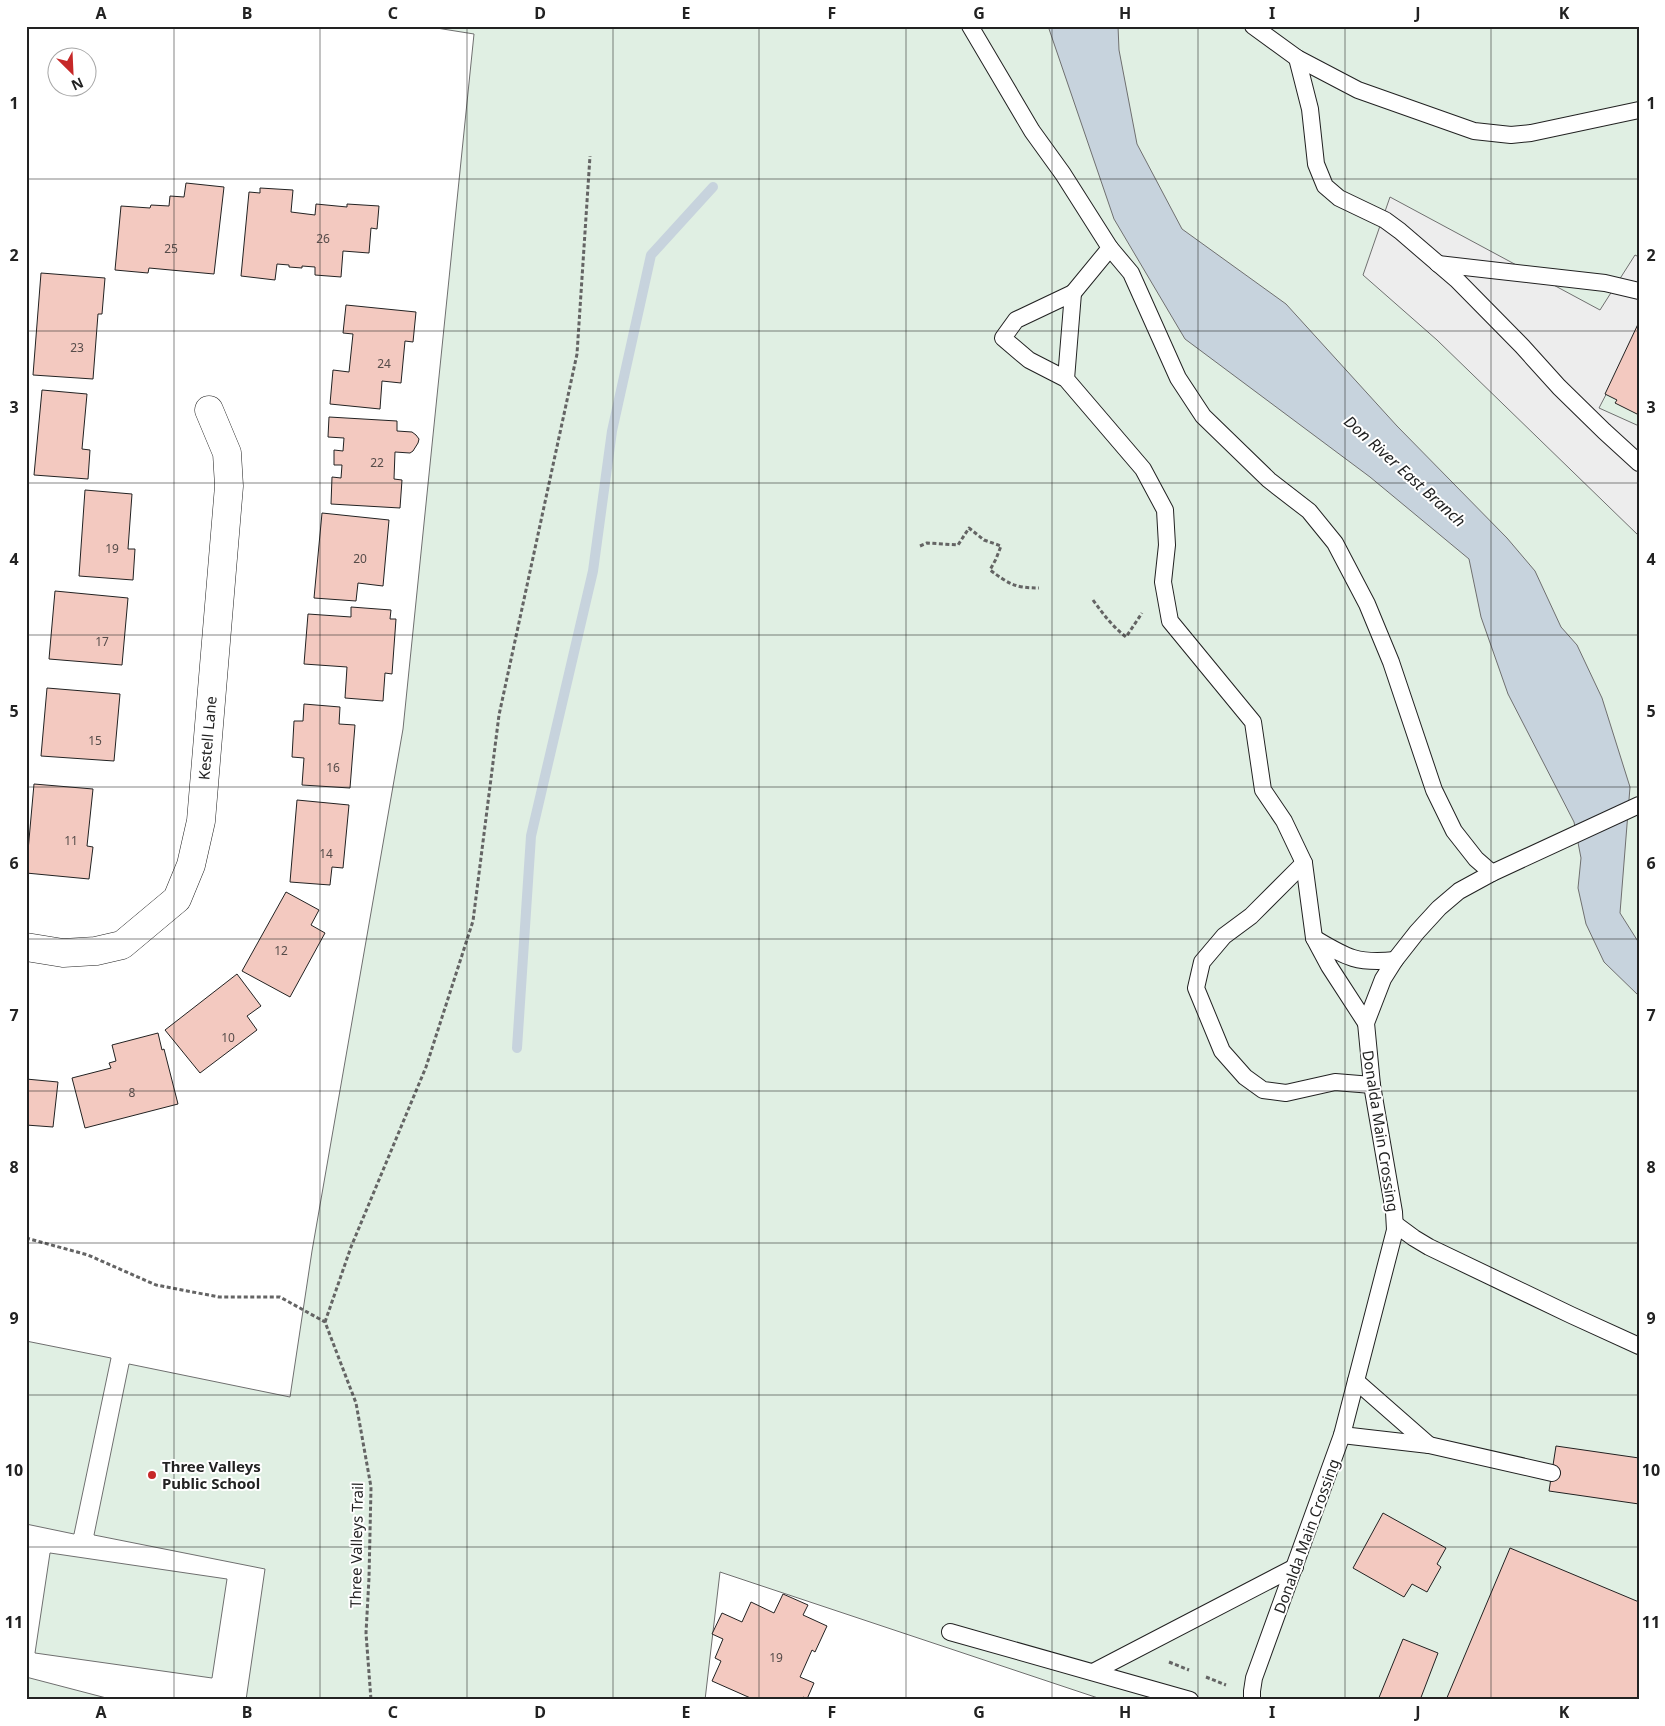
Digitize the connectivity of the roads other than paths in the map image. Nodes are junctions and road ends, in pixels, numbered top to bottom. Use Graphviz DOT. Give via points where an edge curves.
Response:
graph roads {
  1 [pos="970,26"];
  2 [pos="1253,26"];
  3 [pos="1297,58"];
  4 [pos="1639,110"];
  5 [pos="1110,248"];
  6 [pos="1438,264"];
  7 [pos="1639,291"];
  8 [pos="1073,293"];
  9 [pos="1066,379"];
  10 [pos="209,410"];
  11 [pos="1639,463"];
  12 [pos="1639,805"];
  13 [pos="1304,863"];
  14 [pos="1492,873"];
  15 [pos="1314,938"];
  16 [pos="26,947"];
  17 [pos="1395,960"];
  18 [pos="1366,1023"];
  19 [pos="1372,1085"];
  20 [pos="1395,1224"];
  21 [pos="1639,1346"];
  22 [pos="1356,1381"];
  23 [pos="1342,1435"];
  24 [pos="1430,1445"];
  25 [pos="1552,1473"];
  26 [pos="1295,1567"];
  27 [pos="950,1632"];
  28 [pos="1093,1672"];
  29 [pos="1190,1700"];
  30 [pos="1252,1700"];
  1 -- 5 [label="lane" via="1032,131"];
  2 -- 3 [label="lane"];
  3 -- 4 [label="lane" via="1358,90 1490,134 1531,133"];
  3 -- 6 [label="lane" via="1310,109 1316,164 1326,186 1339,198 1385,220"];
  5 -- 8 [label="lane"];
  5 -- 14 [label="lane" via="1131,273 1178,378 1203,416 1270,480 1308,511 1335,543 1367,604 1434,790 1454,831"];
  6 -- 7 [label="lane" via="1605,283"];
  6 -- 11 [label="lane"];
  8 -- 9 [label="lane"];
  8 -- 9 [label="lane" via="1016,320 1004,338 1029,360"];
  9 -- 13 [label="lane" via="1143,469 1165,510 1167,545 1163,582 1170,621 1253,722 1263,790 1284,821"];
  10 -- 16 [label="street, Kestell Lane" via="227,453 229,486 201,821 191,865 177,900 122,945 63,953"];
  12 -- 14 [label="lane, Donalda Main Crossing"];
  13 -- 15 [label="lane"];
  13 -- 19 [label="lane" via="1251,916 1224,936 1202,962 1196,988 1222,1051 1245,1077 1263,1090 1286,1093 1334,1082"];
  14 -- 17 [label="lane, Donalda Main Crossing" via="1452,895"];
  15 -- 17 [label="lane" via="1346,957 1373,962"];
  15 -- 18 [label="lane"];
  17 -- 18 [label="lane, Donalda Main Crossing" via="1383,979"];
  18 -- 19 [label="lane, Donalda Main Crossing"];
  19 -- 20 [label="lane, Donalda Main Crossing"];
  20 -- 21 [label="lane" via="1429,1247"];
  20 -- 22 [label="lane, Donalda Main Crossing"];
  22 -- 23 [label="lane, Donalda Main Crossing"];
  22 -- 24 [label="lane"];
  23 -- 24 [label="lane"];
  23 -- 26 [label="lane, Donalda Main Crossing"];
  24 -- 25 [label="lane"];
  26 -- 28 [label="lane"];
  26 -- 30 [label="lane, Donalda Main Crossing" via="1254,1678"];
  27 -- 28 [label="lane"];
  28 -- 29 [label="lane"];
}
